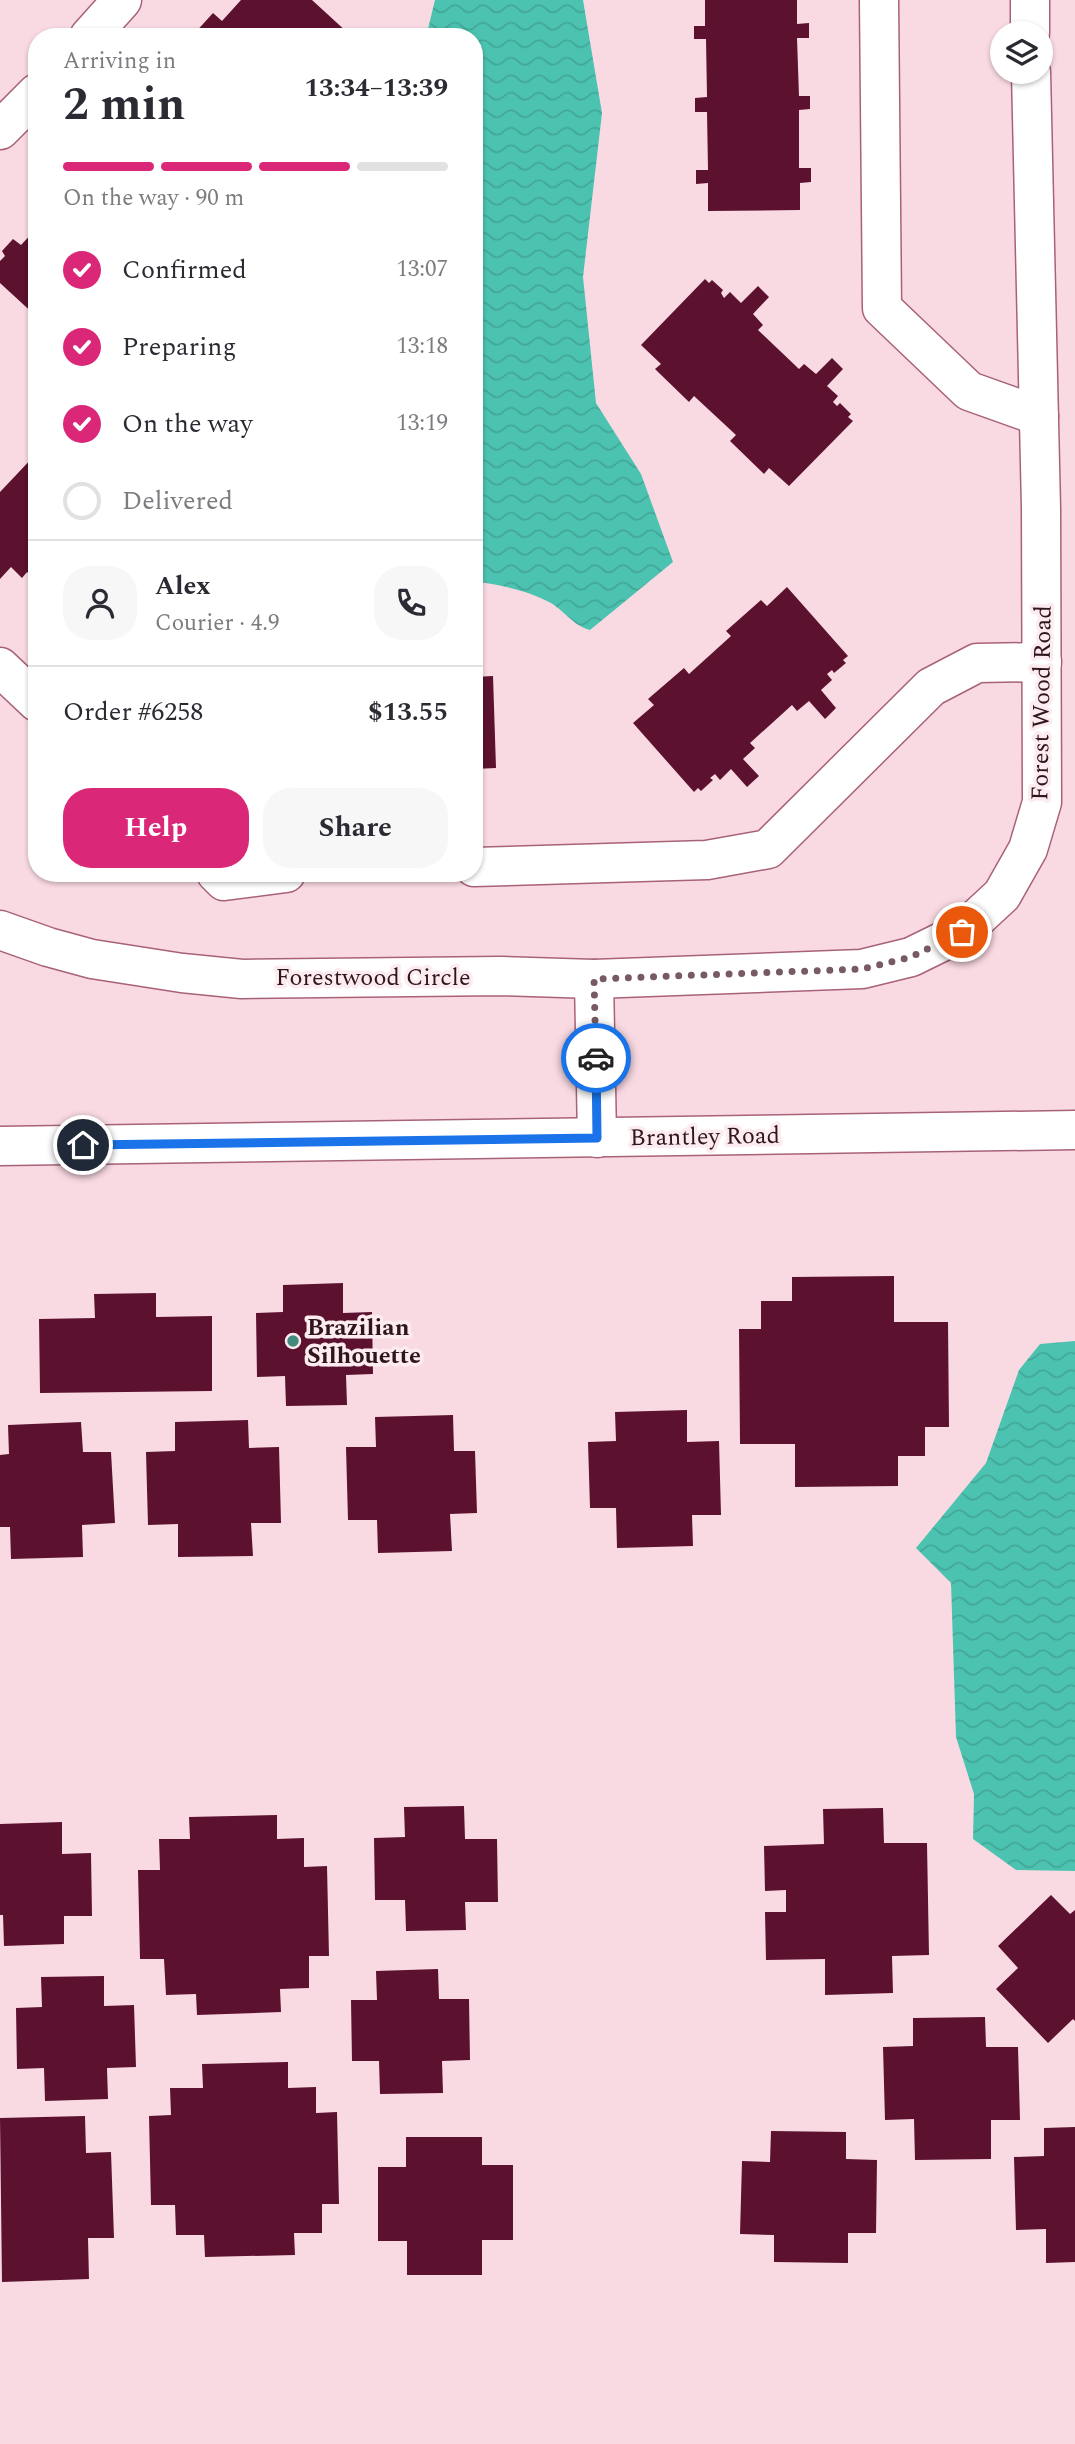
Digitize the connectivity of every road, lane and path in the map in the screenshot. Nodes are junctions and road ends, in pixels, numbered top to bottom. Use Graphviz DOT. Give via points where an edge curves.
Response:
graph roads {
  1 [pos="122,0"];
  2 [pos="879,0"];
  3 [pos="1030,0"];
  4 [pos="1030,21"];
  5 [pos="97,28"];
  6 [pos="1031,84"];
  7 [pos="28,102"];
  8 [pos="0,130"];
  9 [pos="1039,416"];
  10 [pos="1042,662"];
  11 [pos="0,667"];
  12 [pos="28,693"];
  13 [pos="483,867"];
  14 [pos="0,930"];
  15 [pos="594,979"];
  16 [pos="1075,1130"];
  17 [pos="597,1138"];
  18 [pos="0,1146"];
  1 -- 5 [label="street"];
  2 -- 9 [label="street" via="881,307 969,391"];
  3 -- 4 [label="street"];
  6 -- 9 [label="street, Forest Wood Road"];
  7 -- 8 [label="street"];
  9 -- 10 [label="street, Forest Wood Road"];
  10 -- 13 [label="street" via="977,663 931,687 768,849 707,860"];
  10 -- 15 [label="street, Forest Wood Road" via="1042,803 1028,849 1002,895 962,932 911,957 862,969"];
  11 -- 12 [label="street"];
  14 -- 15 [label="street, Forestwood Circle" via="92,959 242,979"];
  15 -- 17 [label="street"];
  16 -- 17 [label="street, Brantley Road"];
  17 -- 18 [label="street, Brantley Road"];
}
